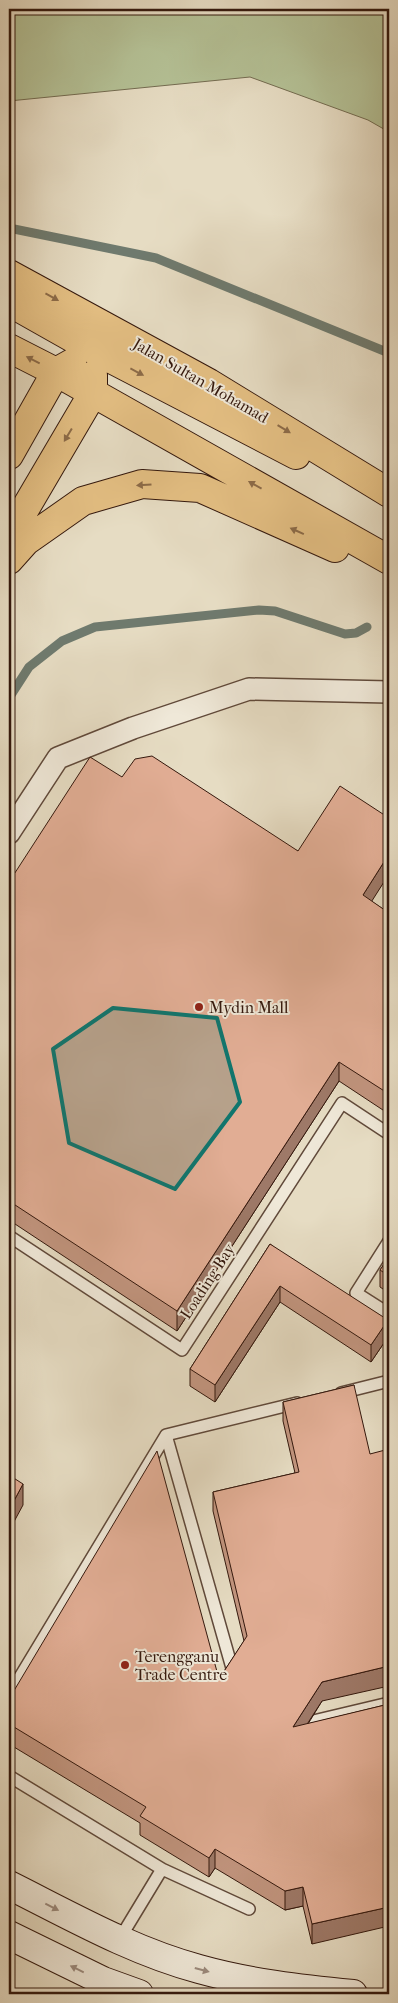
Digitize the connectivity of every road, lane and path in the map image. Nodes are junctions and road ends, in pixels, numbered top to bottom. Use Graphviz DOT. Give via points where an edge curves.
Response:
graph roads {
  1 [pos="9,274"];
  2 [pos="9,302"];
  3 [pos="9,348"];
  4 [pos="94,350"];
  5 [pos="56,372"];
  6 [pos="93,393"];
  7 [pos="9,455"];
  8 [pos="389,493"];
  9 [pos="389,504"];
  10 [pos="9,536"];
  11 [pos="9,560"];
  12 [pos="389,560"];
  13 [pos="389,572"];
  14 [pos="389,692"];
  15 [pos="9,833"];
  16 [pos="389,1134"];
  17 [pos="9,1236"];
  18 [pos="389,1242"];
  19 [pos="389,1314"];
  20 [pos="389,1381"];
  21 [pos="331,1395"];
  22 [pos="312,1400"];
  23 [pos="166,1434"];
  24 [pos="234,1675"];
  25 [pos="9,1694"];
  26 [pos="389,1704"];
  27 [pos="309,1722"];
  28 [pos="9,1776"];
  29 [pos="162,1869"];
  30 [pos="9,1885"];
  31 [pos="250,1909"];
  32 [pos="9,1935"];
  33 [pos="119,1940"];
  34 [pos="139,1994"];
  35 [pos="352,1994"];
  1 -- 8 [label="highway, Jalan Sultan Mohamad, one-way" via="209,383"];
  2 -- 4 [label="highway, Jalan Sultan Mohamad"];
  5 -- 3 [label="highway, one-way"];
  4 -- 5 [label="highway"];
  4 -- 6 [label="highway"];
  4 -- 9 [label="highway, Jalan Sultan Mohamad, one-way"];
  5 -- 6 [label="highway"];
  5 -- 7 [label="highway"];
  6 -- 10 [label="highway, one-way"];
  12 -- 6 [label="highway, one-way"];
  13 -- 11 [label="highway, one-way" via="200,488 142,484 83,501 26,541"];
  14 -- 15 [label="street" via="249,689 133,728 58,758"];
  16 -- 17 [label="lane, Loading Bay" via="342,1103 182,1350"];
  18 -- 19 [label="lane" via="356,1293"];
  20 -- 21 [label="lane"];
  22 -- 23 [label="lane"];
  23 -- 24 [label="lane"];
  23 -- 25 [label="lane"];
  26 -- 27 [label="lane"];
  28 -- 29 [label="lane"];
  29 -- 31 [label="lane"];
  29 -- 33 [label="lane"];
  30 -- 33 [label="main road, one-way"];
  34 -- 32 [label="main road, one-way" via="103,1981"];
  33 -- 35 [label="main road, one-way" via="199,1969 282,1987"];
}
